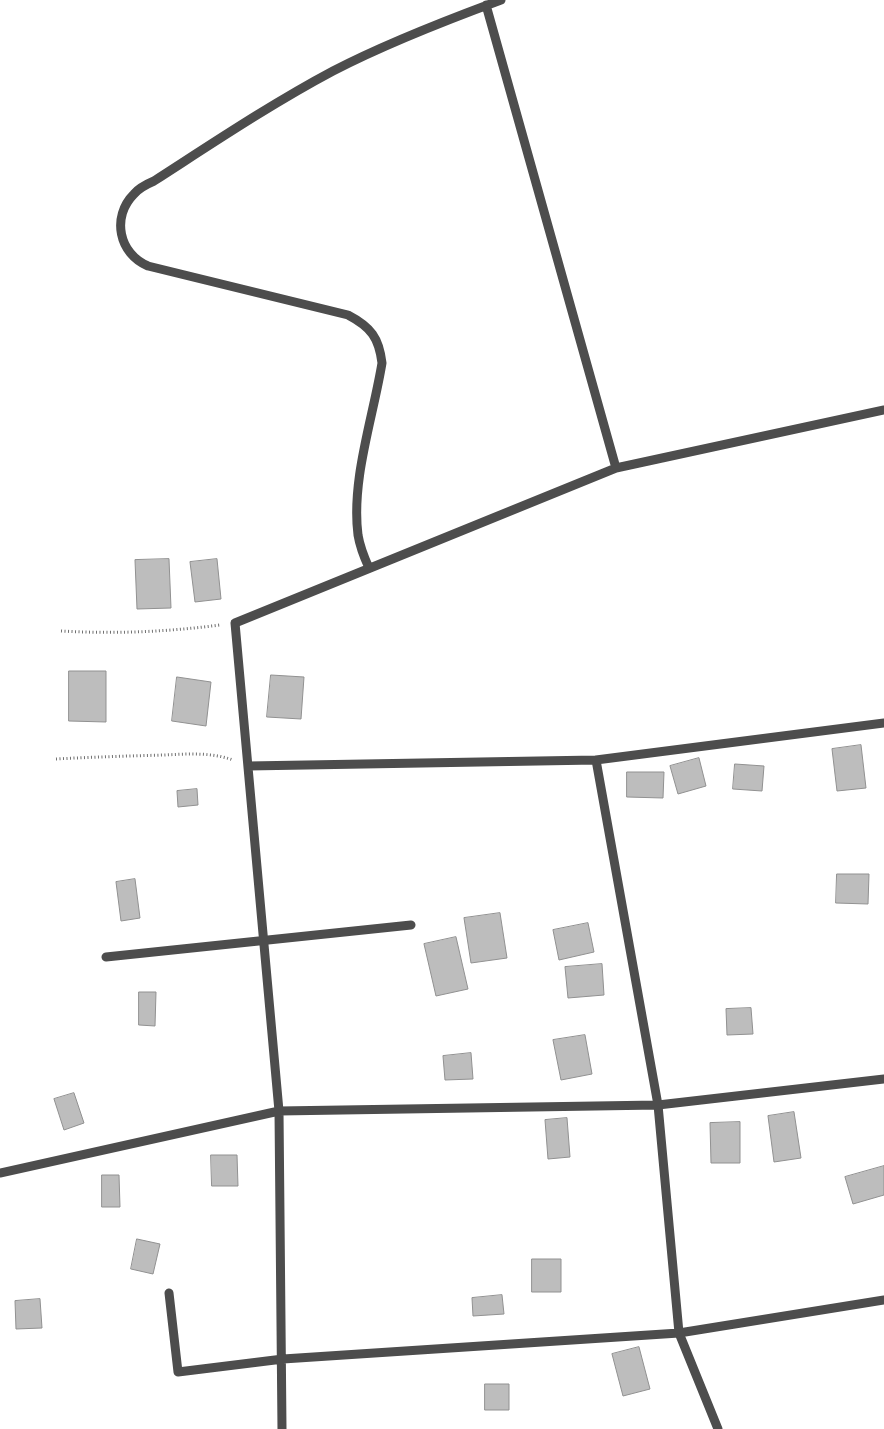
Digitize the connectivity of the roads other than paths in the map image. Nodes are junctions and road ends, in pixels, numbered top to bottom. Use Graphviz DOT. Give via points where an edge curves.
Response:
graph roads {
  1 [pos="501,0"];
  2 [pos="486,6"];
  3 [pos="884,410"];
  4 [pos="616,468"];
  5 [pos="369,568"];
  6 [pos="884,723"];
  7 [pos="596,760"];
  8 [pos="248,766"];
  9 [pos="410,925"];
  10 [pos="263,940"];
  11 [pos="106,957"];
  12 [pos="884,1079"];
  13 [pos="658,1106"];
  14 [pos="279,1111"];
  15 [pos="0,1173"];
  16 [pos="169,1293"];
  17 [pos="884,1300"];
  18 [pos="679,1332"];
  19 [pos="283,1360"];
  20 [pos="282,1429"];
  21 [pos="718,1429"];
  1 -- 2 [label="street"];
  2 -- 4 [label="street"];
  2 -- 5 [label="street" via="429,27 319,78 134,193 120,222 127,250 140,263 348,315 370,329 382,364 357,502 358,537"];
  3 -- 4 [label="street"];
  4 -- 5 [label="street"];
  5 -- 8 [label="street" via="235,622"];
  6 -- 7 [label="street"];
  7 -- 8 [label="street"];
  7 -- 13 [label="street"];
  8 -- 10 [label="street"];
  9 -- 10 [label="street"];
  10 -- 11 [label="street"];
  10 -- 14 [label="street"];
  12 -- 13 [label="street"];
  13 -- 14 [label="street"];
  13 -- 18 [label="street"];
  14 -- 15 [label="street"];
  14 -- 19 [label="street"];
  16 -- 19 [label="street" via="178,1372"];
  17 -- 18 [label="street"];
  18 -- 19 [label="street"];
  18 -- 21 [label="street"];
  19 -- 20 [label="street"];
}
